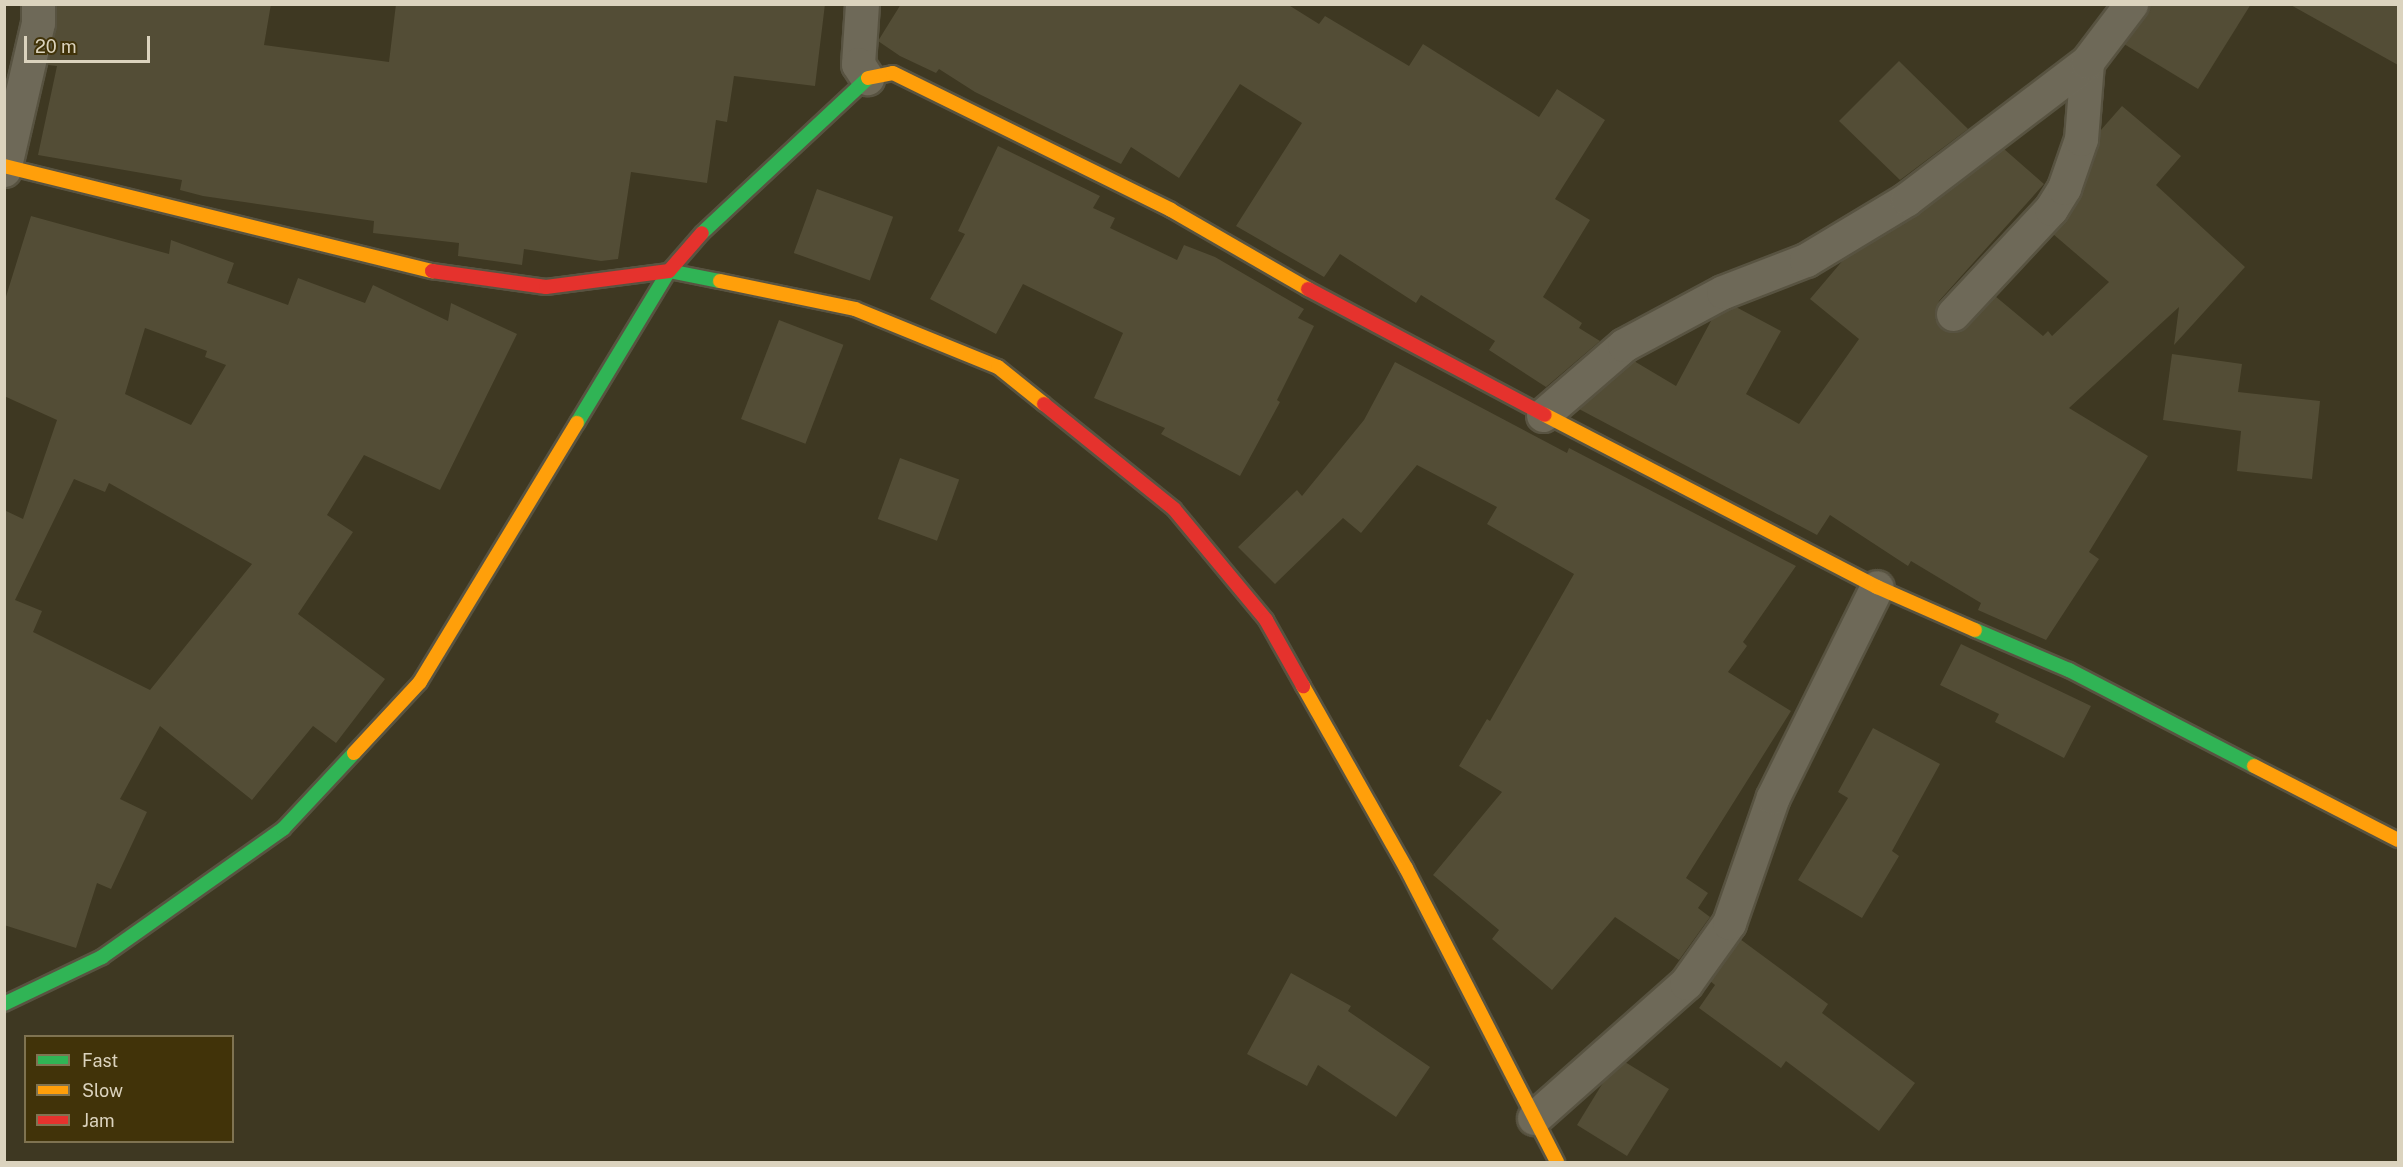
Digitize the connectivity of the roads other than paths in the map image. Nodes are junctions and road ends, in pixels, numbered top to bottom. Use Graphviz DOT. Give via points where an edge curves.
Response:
graph roads {
  1 [pos="39,4"];
  2 [pos="862,4"];
  3 [pos="2131,4"];
  4 [pos="2087,62"];
  5 [pos="867,78"];
  6 [pos="5,167"];
  7 [pos="669,271"];
  8 [pos="1953,314"];
  9 [pos="1543,415"];
  10 [pos="1877,587"];
  11 [pos="2398,840"];
  12 [pos="4,1004"];
  13 [pos="1534,1118"];
  14 [pos="1557,1162"];
  1 -- 6 [label="street"];
  2 -- 5 [label="street" via="858,64"];
  3 -- 4 [label="street"];
  4 -- 8 [label="street" via="2081,139 2064,188 2051,209"];
  4 -- 9 [label="street" via="1907,199 1806,260 1723,292 1624,345"];
  5 -- 7 [label="street" via="692,242"];
  5 -- 9 [label="street" via="893,73 998,123 1171,210 1340,308"];
  6 -- 7 [label="street" via="435,272 506,284 546,287"];
  7 -- 12 [label="street" via="420,682 283,829 102,957"];
  7 -- 13 [label="street" via="855,309 998,367 1174,509 1266,620 1406,868"];
  9 -- 10 [label="street"];
  10 -- 11 [label="street" via="2069,669"];
  10 -- 13 [label="street" via="1773,797 1728,923 1686,983"];
  13 -- 14 [label="street"];
}
